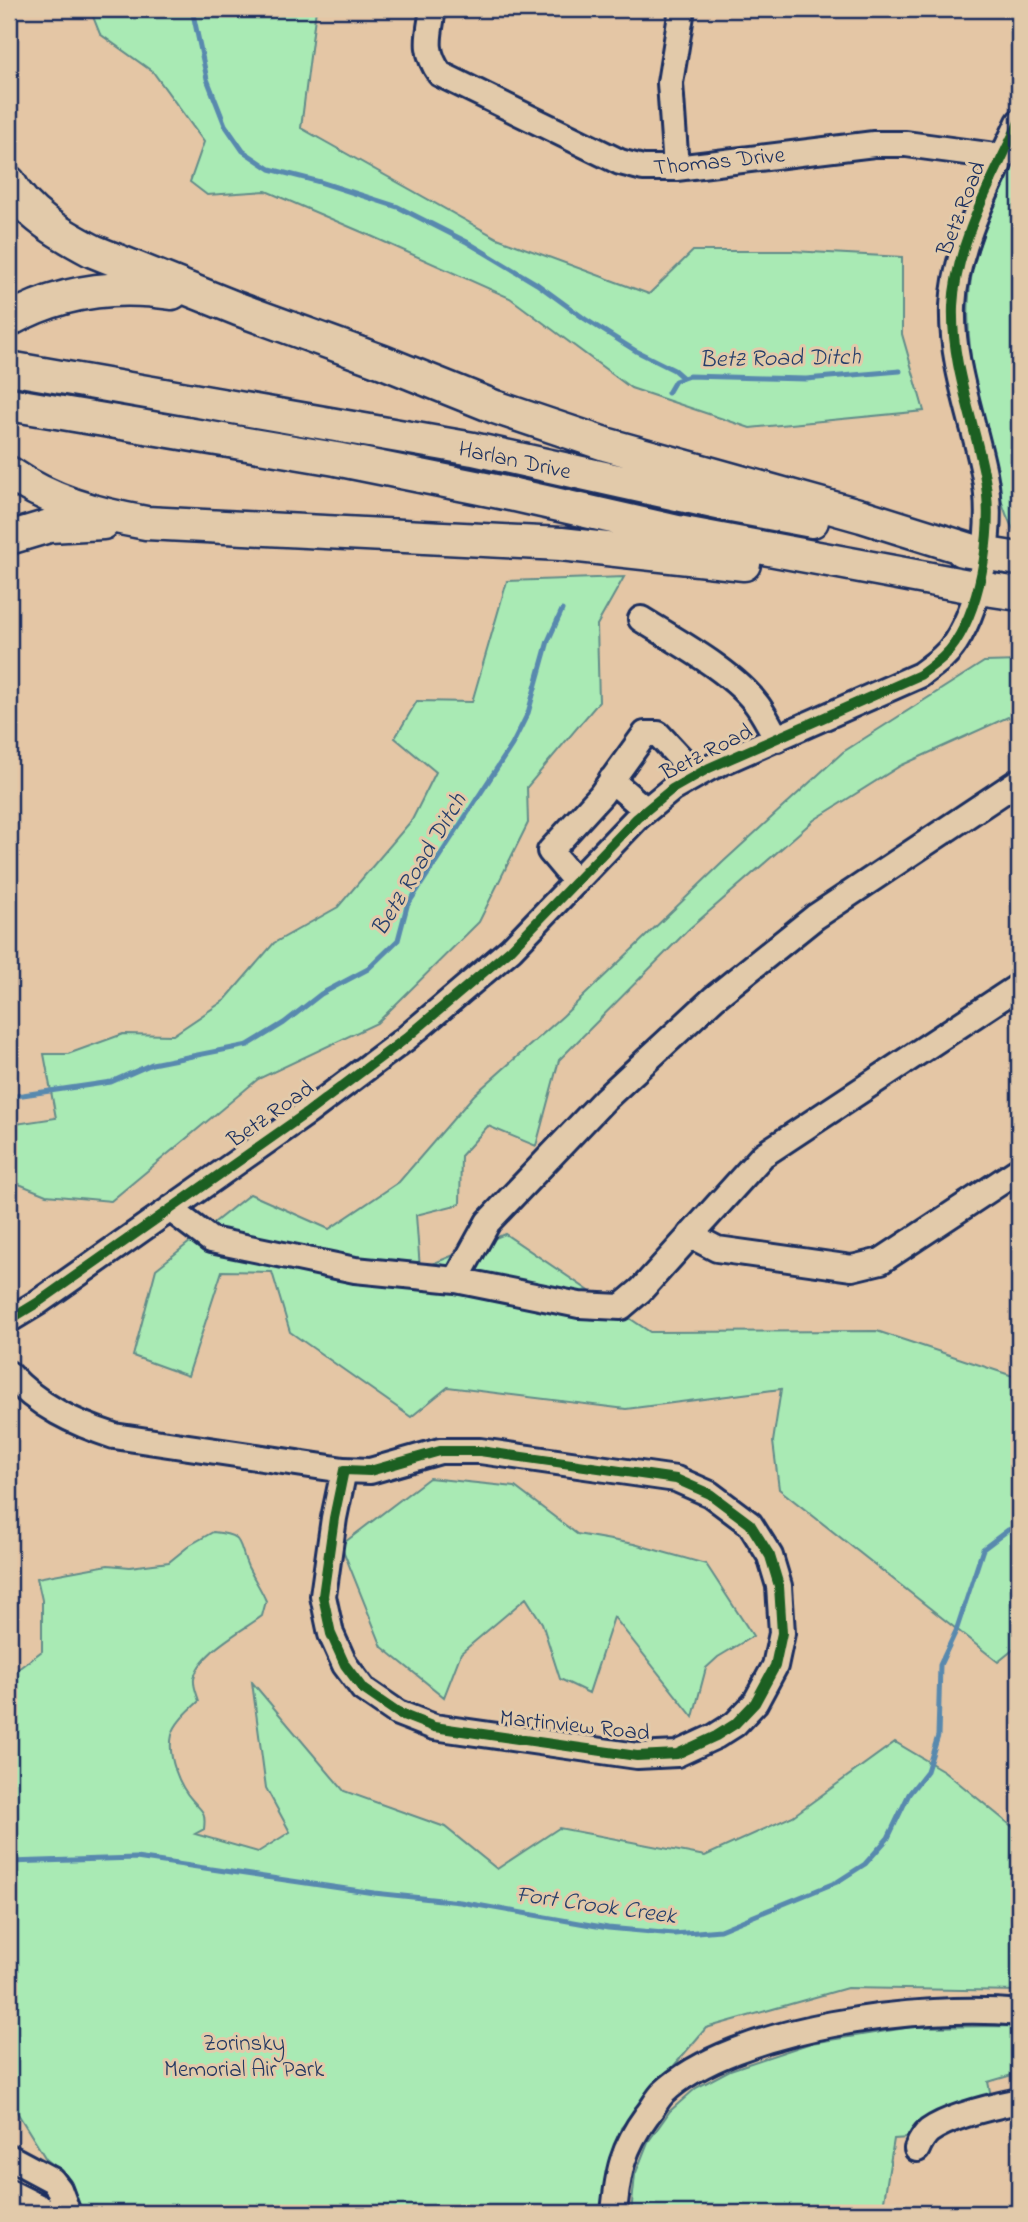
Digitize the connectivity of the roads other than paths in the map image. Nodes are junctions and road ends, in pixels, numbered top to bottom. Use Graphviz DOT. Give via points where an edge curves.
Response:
graph roads {
  1 [pos="433,9"];
  2 [pos="682,9"];
  3 [pos="1019,122"];
  4 [pos="1003,157"];
  5 [pos="676,168"];
  6 [pos="9,182"];
  7 [pos="238,309"];
  8 [pos="9,320"];
  9 [pos="19,370"];
  10 [pos="16,405"];
  11 [pos="9,473"];
  12 [pos="146,523"];
  13 [pos="9,538"];
  14 [pos="983,554"];
  15 [pos="1019,559"];
  16 [pos="979,588"];
  17 [pos="1019,594"];
  18 [pos="641,619"];
  19 [pos="777,739"];
  20 [pos="696,775"];
  21 [pos="611,780"];
  22 [pos="1019,781"];
  23 [pos="646,810"];
  24 [pos="576,882"];
  25 [pos="1019,986"];
  26 [pos="1019,1170"];
  27 [pos="170,1209"];
  28 [pos="690,1235"];
  29 [pos="456,1279"];
  30 [pos="9,1320"];
  31 [pos="9,1374"];
  32 [pos="344,1470"];
  33 [pos="1019,2013"];
  34 [pos="1019,2101"];
  35 [pos="917,2149"];
  36 [pos="9,2157"];
  37 [pos="9,2192"];
  38 [pos="51,2213"];
  39 [pos="68,2213"];
  40 [pos="614,2213"];
  1 -- 5 [label="street, Thomas Drive" via="428,43 430,60 440,74 620,162 643,168"];
  2 -- 5 [label="street" via="670,83"];
  3 -- 4 [label="street, Betz Road"];
  4 -- 5 [label="street, Thomas Drive" via="874,144"];
  4 -- 14 [label="street, Betz Road" via="964,249 953,306 956,357 985,475"];
  6 -- 7 [label="main road" via="34,214 71,240"];
  7 -- 8 [label="main road" via="156,291 93,291 42,303"];
  7 -- 14 [label="main road" via="605,444"];
  9 -- 14 [label="main road, Harlan Drive" via="473,449 731,506"];
  10 -- 16 [label="main road, Harlan Drive" via="349,462 678,532"];
  11 -- 12 [label="main road" via="48,497"];
  12 -- 13 [label="main road" via="61,524"];
  12 -- 16 [label="main road" via="561,544"];
  14 -- 15 [label="main road, Harlan Drive"];
  14 -- 16 [label="street, Betz Road"];
  16 -- 17 [label="main road, Harlan Drive"];
  16 -- 19 [label="street, Betz Road" via="955,644 931,667"];
  18 -- 19 [label="street" via="734,683 757,705"];
  19 -- 20 [label="street, Betz Road"];
  20 -- 21 [label="street" via="658,734 645,734"];
  20 -- 23 [label="street, Betz Road"];
  21 -- 23 [label="street"];
  21 -- 24 [label="street" via="550,850"];
  22 -- 29 [label="street" via="815,917 713,998 605,1100 488,1222"];
  23 -- 24 [label="street, Betz Road"];
  24 -- 27 [label="street, Betz Road" via="511,948 405,1039"];
  25 -- 28 [label="street" via="763,1155"];
  26 -- 28 [label="street" via="881,1261 852,1268 717,1249"];
  27 -- 29 [label="street" via="211,1240 355,1270"];
  27 -- 30 [label="street, Betz Road"];
  28 -- 29 [label="street" via="621,1307 579,1305"];
  31 -- 32 [label="street, Martinview Road" via="61,1416 114,1436"];
  32 -- 32 [label="street, Martinview Road" via="370,1471 440,1451 480,1451 676,1479 710,1494 750,1524 770,1556 779,1586 782,1633 775,1666 755,1703 735,1724 677,1754 637,1756 521,1741 434,1727 398,1713 363,1689 331,1634 323,1596"];
  33 -- 40 [label="street" via="929,2011 881,2016 829,2025 715,2059 662,2094 637,2129 622,2157"];
  34 -- 35 [label="street" via="945,2122 922,2138"];
  36 -- 39 [label="street" via="52,2180"];
  37 -- 38 [label="street"];
}
